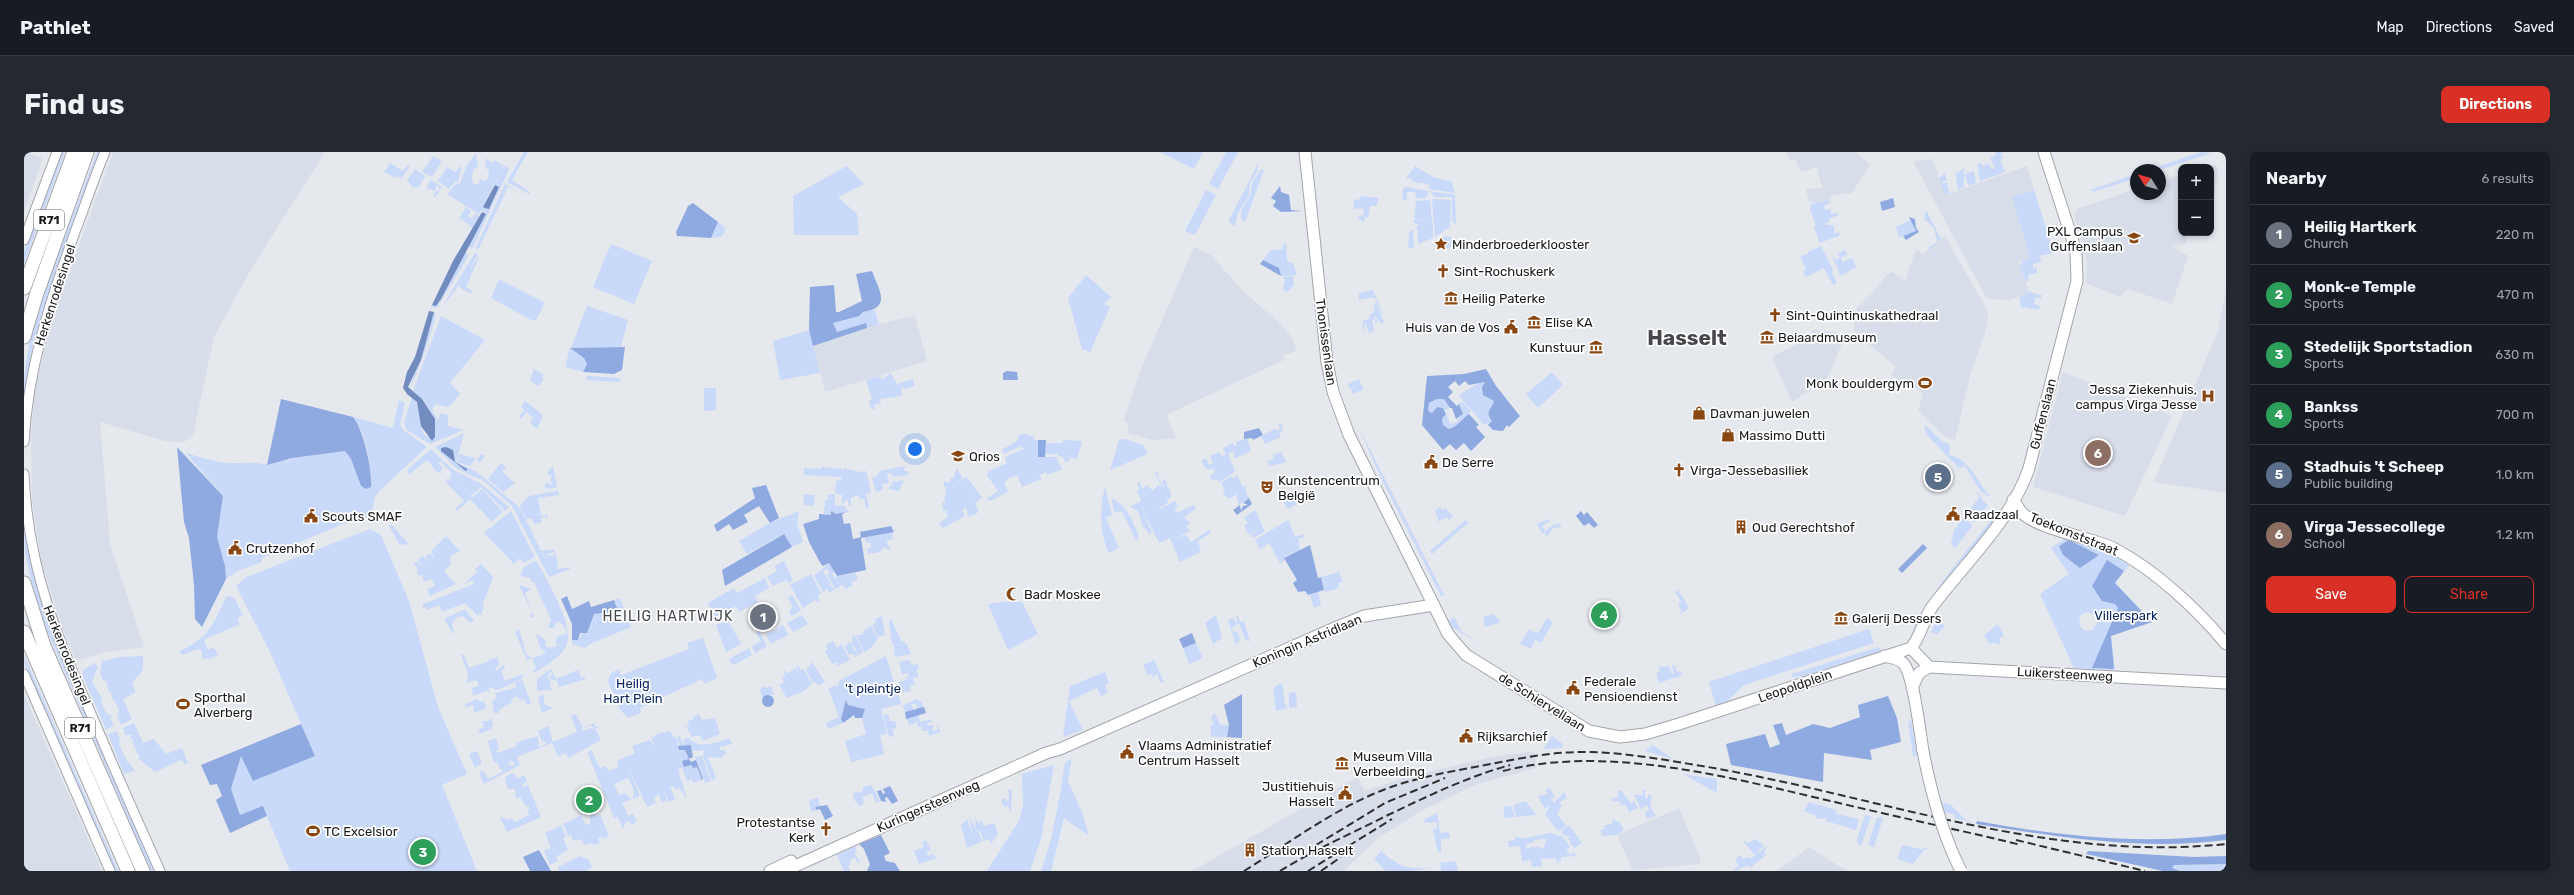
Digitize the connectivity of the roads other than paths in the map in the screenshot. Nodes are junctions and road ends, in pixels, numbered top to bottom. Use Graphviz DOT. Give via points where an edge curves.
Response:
graph roads {
  1 [pos="57,152"];
  2 [pos="74,152"];
  3 [pos="87,152"];
  4 [pos="105,152"];
  5 [pos="1305,152"];
  6 [pos="2044,152"];
  7 [pos="24,240"];
  8 [pos="24,288"];
  9 [pos="24,337"];
  10 [pos="24,442"];
  11 [pos="24,474"];
  12 [pos="2013,500"];
  13 [pos="24,583"];
  14 [pos="1434,605"];
  15 [pos="24,632"];
  16 [pos="2226,644"];
  17 [pos="1907,649"];
  18 [pos="1883,656"];
  19 [pos="1904,664"];
  20 [pos="1929,667"];
  21 [pos="24,674"];
  22 [pos="2226,683"];
  23 [pos="1912,688"];
  24 [pos="1679,724"];
  25 [pos="1053,752"];
  26 [pos="840,844"];
  27 [pos="110,871"];
  28 [pos="128,871"];
  29 [pos="143,871"];
  30 [pos="160,871"];
  31 [pos="770,871"];
  32 [pos="784,871"];
  33 [pos="1961,871"];
  1 -- 7 [label="street"];
  2 -- 8 [label="highway, R71"];
  3 -- 9 [label="highway, Herkenrodesingel / R71"];
  4 -- 10 [label="street, Herkenrodesingel" via="52,294 39,338 28,398"];
  5 -- 14 [label="main road, Thonissenlaan" via="1327,362 1333,392 1349,435"];
  6 -- 12 [label="main road, Guffenslaan" via="2076,251 2077,281 2030,468"];
  11 -- 30 [label="street, Herkenrodesingel" via="28,523 43,598 71,669"];
  12 -- 16 [label="main road, Toekomststraat" via="2028,517 2115,549 2127,556 2181,597"];
  12 -- 17 [label="main road, Guffenslaan" via="1931,608"];
  13 -- 29 [label="highway, Herkenrodesingel / R71" via="44,646"];
  14 -- 24 [label="main road, de Schiervellaan" via="1448,634 1466,655 1581,728 1620,737 1645,734"];
  14 -- 25 [label="main road, Koningin Astridlaan" via="1364,616"];
  15 -- 28 [label="highway, R71"];
  17 -- 18 [label="main road, Leopoldplein"];
  17 -- 19 [label="main road"];
  17 -- 20 [label="main road"];
  17 -- 23 [label="main road"];
  18 -- 19 [label="main road"];
  18 -- 24 [label="main road, Leopoldplein"];
  19 -- 23 [label="main road"];
  20 -- 22 [label="main road, Luikersteenweg"];
  20 -- 23 [label="main road" via="1919,673"];
  21 -- 27 [label="street"];
  23 -- 33 [label="main road, bridge" via="1923,751 1939,815"];
  25 -- 26 [label="main road, Kuringersteenweg"];
  26 -- 31 [label="main road, Kuringersteenweg"];
  26 -- 32 [label="main road, Kuringersteenweg"];
}
